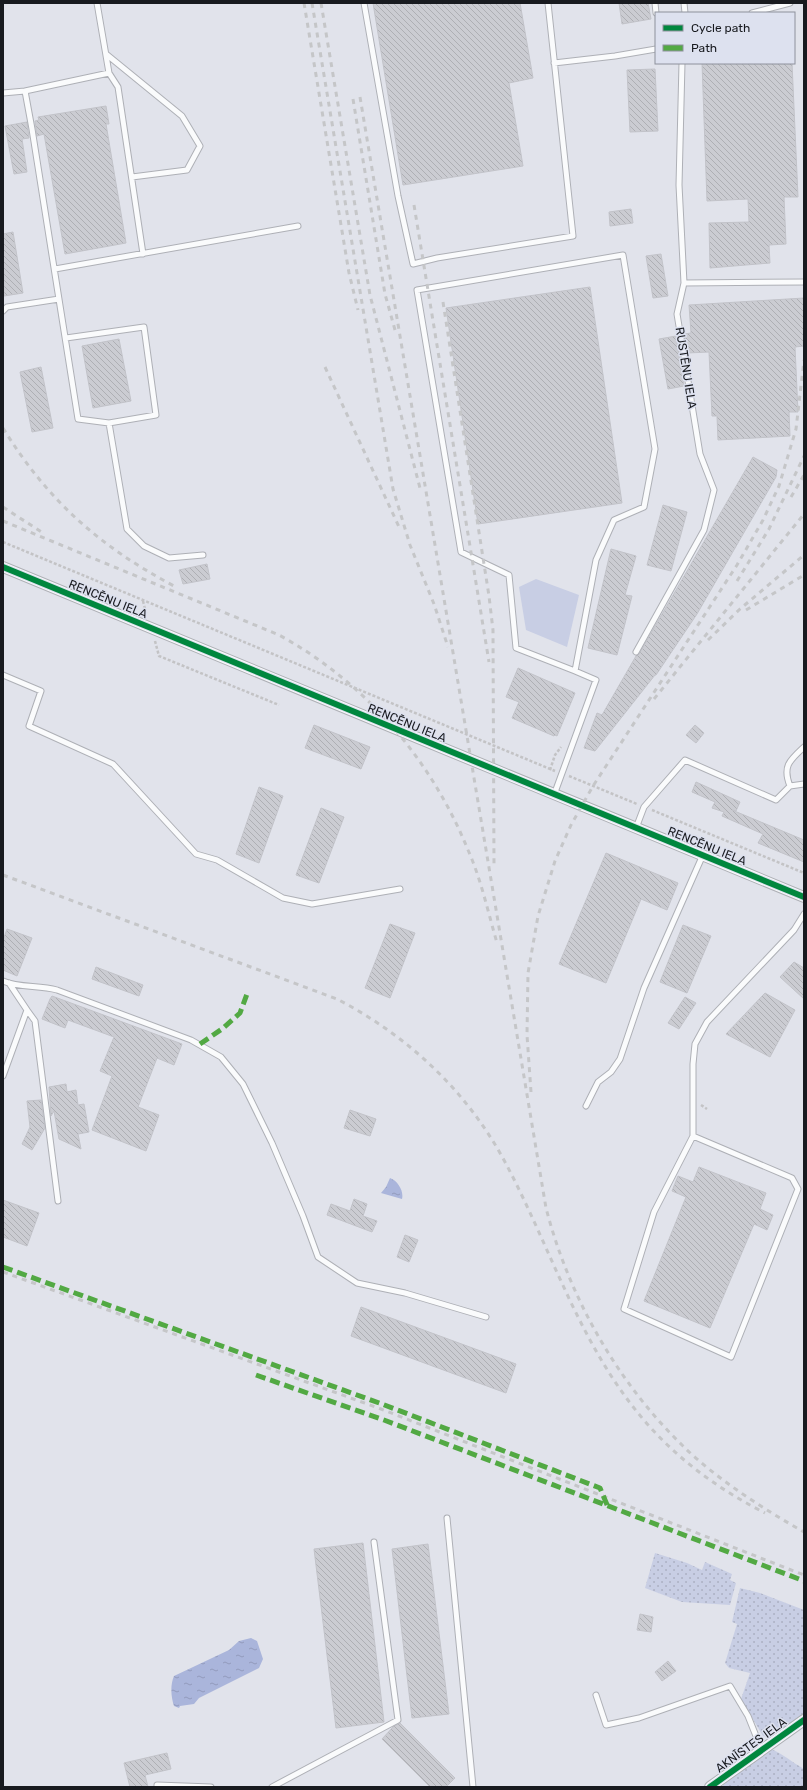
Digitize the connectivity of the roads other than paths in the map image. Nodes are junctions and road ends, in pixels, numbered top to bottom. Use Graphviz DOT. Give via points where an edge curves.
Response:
graph roads {
  1 [pos="97,3"];
  2 [pos="364,3"];
  3 [pos="548,3"];
  4 [pos="790,3"];
  5 [pos="756,12"];
  6 [pos="655,49"];
  7 [pos="106,54"];
  8 [pos="554,62"];
  9 [pos="682,64"];
  10 [pos="109,73"];
  11 [pos="25,91"];
  12 [pos="3,93"];
  13 [pos="132,177"];
  14 [pos="298,226"];
  15 [pos="143,254"];
  16 [pos="55,269"];
  17 [pos="804,282"];
  18 [pos="684,283"];
  19 [pos="59,299"];
  20 [pos="3,310"];
  21 [pos="66,338"];
  22 [pos="110,423"];
  23 [pos="204,555"];
  24 [pos="3,567"];
  25 [pos="636,652"];
  26 [pos="575,671"];
  27 [pos="3,675"];
  28 [pos="804,747"];
  29 [pos="804,784"];
  30 [pos="790,786"];
  31 [pos="554,795"];
  32 [pos="635,829"];
  33 [pos="702,856"];
  34 [pos="400,889"];
  35 [pos="804,897"];
  36 [pos="804,914"];
  37 [pos="3,981"];
  38 [pos="9,983"];
  39 [pos="26,1010"];
  40 [pos="3,1076"];
  41 [pos="586,1106"];
  42 [pos="693,1136"];
  43 [pos="58,1201"];
  44 [pos="486,1317"];
  45 [pos="447,1518"];
  46 [pos="374,1542"];
  47 [pos="596,1695"];
  48 [pos="804,1720"];
  49 [pos="762,1751"];
  50 [pos="157,1787"];
  51 [pos="211,1787"];
  52 [pos="272,1787"];
  53 [pos="473,1787"];
  54 [pos="710,1787"];
  1 -- 7 [label="lane"];
  2 -- 8 [label="lane" via="398,196 413,264 573,236"];
  3 -- 8 [label="lane"];
  4 -- 5 [label="lane"];
  6 -- 8 [label="lane"];
  7 -- 10 [label="lane"];
  7 -- 13 [label="lane" via="182,116 200,146 186,170"];
  9 -- 18 [label="lane, RUSTĒNU IELA" via="679,185"];
  10 -- 11 [label="lane"];
  10 -- 13 [label="lane" via="118,87"];
  11 -- 12 [label="lane"];
  11 -- 16 [label="lane"];
  13 -- 15 [label="lane"];
  14 -- 15 [label="lane"];
  15 -- 16 [label="lane"];
  16 -- 19 [label="lane"];
  17 -- 18 [label="lane"];
  18 -- 25 [label="lane, RUSTĒNU IELA" via="677,314 700,454 714,490 704,530"];
  19 -- 20 [label="lane" via="7,307"];
  19 -- 21 [label="lane"];
  21 -- 22 [label="lane" via="78,419"];
  21 -- 22 [label="lane" via="144,327 156,416"];
  22 -- 23 [label="lane" via="127,529 144,546 169,558"];
  24 -- 31 [label="street, RENCĒNU IELA"];
  26 -- 26 [label="lane" via="596,560 614,520 644,507 655,449 623,255 417,290 461,552 509,575 516,648"];
  26 -- 31 [label="lane" via="596,680"];
  27 -- 34 [label="lane" via="41,691 29,726 113,764 196,854 217,860 283,898 312,904"];
  28 -- 30 [label="lane" via="789,762 785,774"];
  29 -- 30 [label="lane"];
  30 -- 32 [label="lane" via="776,800 685,760 644,807"];
  31 -- 32 [label="street, RENCĒNU IELA"];
  32 -- 33 [label="street, RENCĒNU IELA"];
  33 -- 35 [label="street, RENCĒNU IELA"];
  33 -- 41 [label="lane" via="644,988 620,1059 611,1072 598,1082"];
  36 -- 42 [label="lane" via="794,930 706,1022 696,1044 693,1064"];
  37 -- 38 [label="lane"];
  38 -- 39 [label="lane"];
  38 -- 44 [label="lane" via="57,990 192,1040 221,1057 243,1084 272,1143 318,1257 357,1283"];
  39 -- 40 [label="lane"];
  39 -- 43 [label="lane" via="35,1020"];
  42 -- 42 [label="lane" via="792,1178 798,1189 731,1357 624,1309 654,1212"];
  45 -- 53 [label="lane"];
  46 -- 52 [label="lane" via="398,1720"];
  47 -- 49 [label="lane" via="606,1725 639,1718 730,1686 748,1716"];
  48 -- 49 [label="street, AKNĪSTES IELA"];
  49 -- 54 [label="street, AKNĪSTES IELA"];
  50 -- 51 [label="lane"];
}
